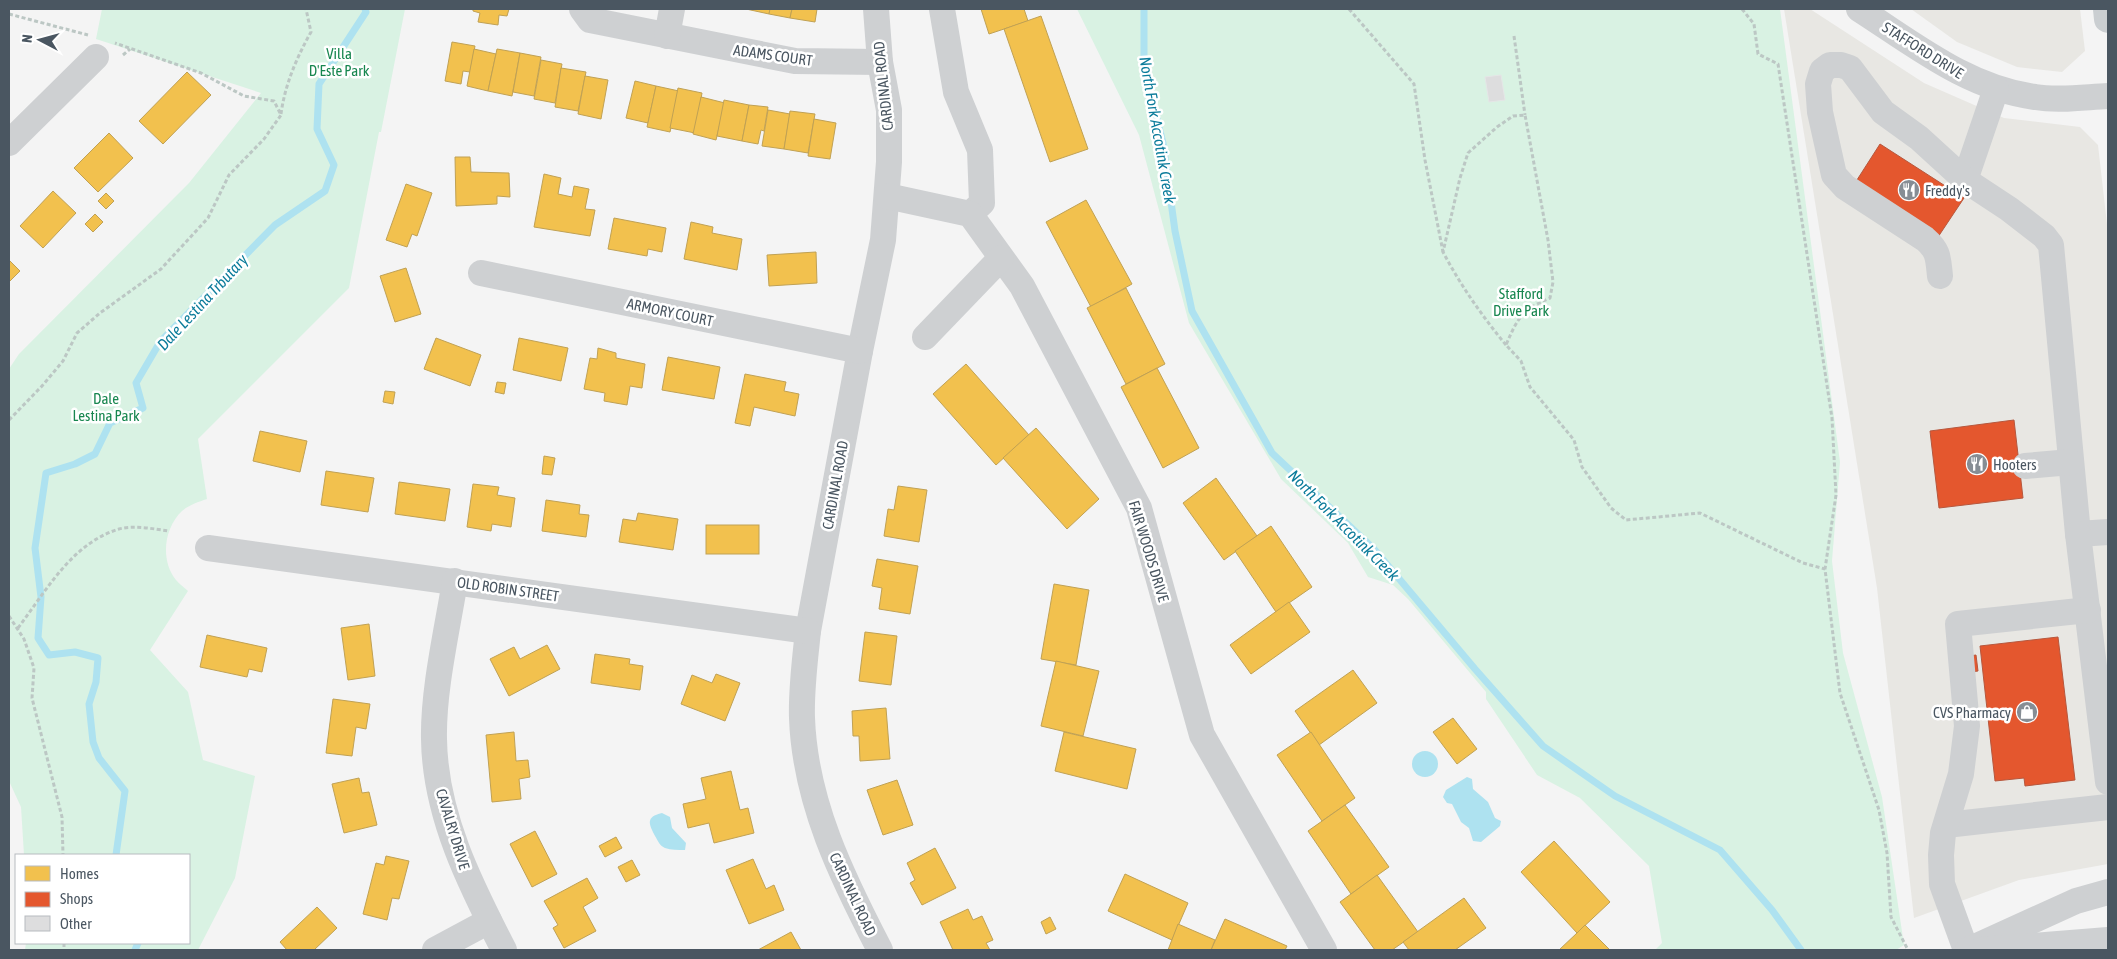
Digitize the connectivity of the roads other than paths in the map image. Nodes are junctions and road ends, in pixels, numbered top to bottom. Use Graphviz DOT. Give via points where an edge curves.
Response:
graph roads {
  1 [pos="582,9"];
  2 [pos="672,9"];
  3 [pos="876,9"];
  4 [pos="942,9"];
  5 [pos="1859,9"];
  6 [pos="2107,9"];
  7 [pos="2108,19"];
  8 [pos="667,36"];
  9 [pos="97,44"];
  10 [pos="880,62"];
  11 [pos="1996,89"];
  12 [pos="2108,96"];
  13 [pos="9,143"];
  14 [pos="1965,180"];
  15 [pos="887,196"];
  16 [pos="970,214"];
  17 [pos="1001,258"];
  18 [pos="481,274"];
  19 [pos="1940,276"];
  20 [pos="926,337"];
  21 [pos="860,351"];
  22 [pos="2071,462"];
  23 [pos="2025,466"];
  24 [pos="2108,532"];
  25 [pos="2078,534"];
  26 [pos="208,548"];
  27 [pos="455,581"];
  28 [pos="2088,610"];
  29 [pos="808,632"];
  30 [pos="2108,782"];
  31 [pos="2108,807"];
  32 [pos="1946,825"];
  33 [pos="2108,892"];
  34 [pos="489,921"];
  35 [pos="2108,940"];
  36 [pos="434,950"];
  37 [pos="504,950"];
  38 [pos="880,950"];
  39 [pos="1324,950"];
  40 [pos="1967,950"];
  41 [pos="1979,950"];
  1 -- 8 [label="street, ADAMS COURT" via="590,20"];
  2 -- 8 [label="street"];
  3 -- 10 [label="street, CARDINAL ROAD"];
  4 -- 16 [label="street" via="956,92 980,150 982,203"];
  5 -- 11 [label="street, STAFFORD DRIVE" via="1950,68"];
  6 -- 7 [label="main road"];
  8 -- 10 [label="street, ADAMS COURT" via="795,61"];
  9 -- 13 [label="street"];
  10 -- 15 [label="street, CARDINAL ROAD" via="889,110"];
  11 -- 12 [label="street, STAFFORD DRIVE" via="2037,98"];
  11 -- 14 [label="street"];
  14 -- 19 [label="street" via="1919,138 1882,112 1850,68 1830,65 1822,71 1818,84 1820,112 1834,175 1845,187 1935,248"];
  14 -- 22 [label="street" via="2009,209 2051,245"];
  15 -- 16 [label="street"];
  15 -- 21 [label="street, CARDINAL ROAD" via="883,240"];
  16 -- 17 [label="street, FAIR WOODS DRIVE"];
  17 -- 20 [label="street"];
  17 -- 39 [label="street, FAIR WOODS DRIVE" via="1022,286 1139,508 1202,736"];
  18 -- 21 [label="street, ARMORY COURT"];
  21 -- 29 [label="street, CARDINAL ROAD"];
  22 -- 23 [label="street"];
  22 -- 25 [label="street"];
  24 -- 25 [label="street"];
  25 -- 28 [label="street"];
  26 -- 27 [label="street, OLD ROBIN STREET"];
  27 -- 29 [label="street, OLD ROBIN STREET"];
  27 -- 34 [label="street, CAVALRY DRIVE" via="434,710 435,763 451,834"];
  28 -- 30 [label="street"];
  28 -- 32 [label="street" via="1958,624 1967,726 1961,774"];
  29 -- 38 [label="street, CARDINAL ROAD" via="802,718 808,770 820,820"];
  31 -- 32 [label="street"];
  32 -- 40 [label="street" via="1941,855 1942,884"];
  33 -- 40 [label="street" via="2076,901"];
  34 -- 36 [label="street"];
  34 -- 37 [label="street, CAVALRY DRIVE"];
  35 -- 41 [label="street"];
}
